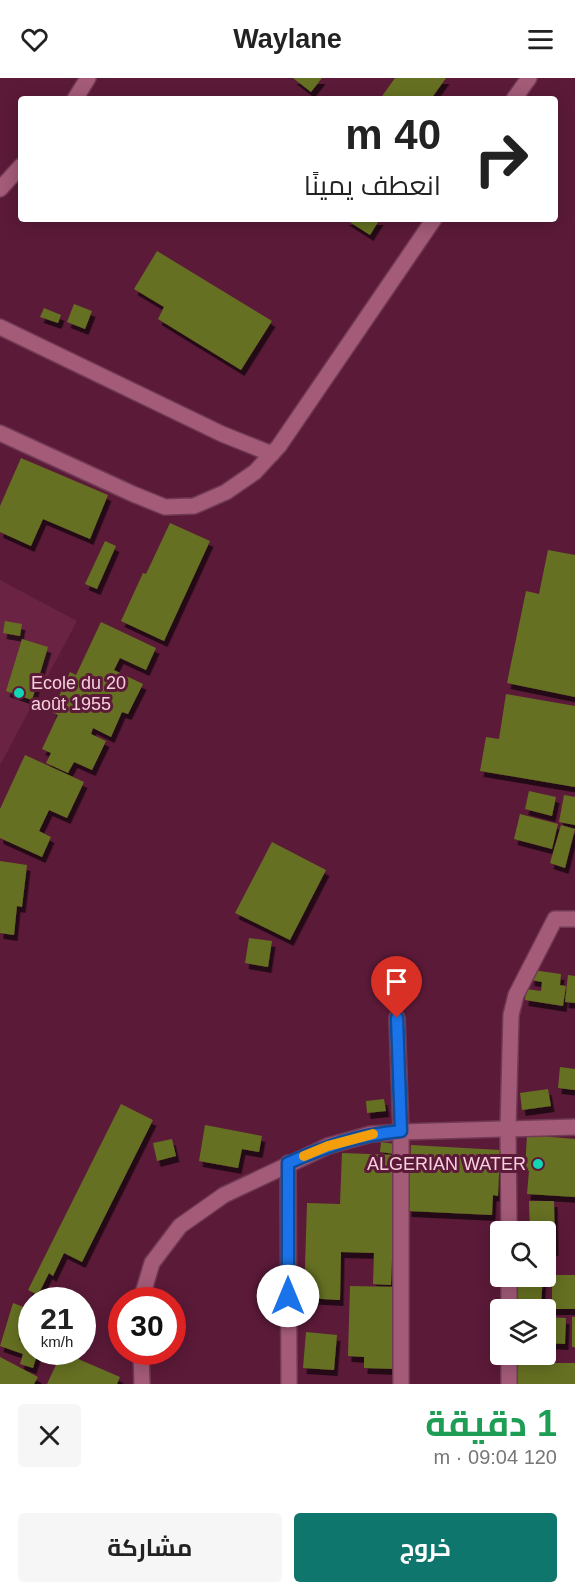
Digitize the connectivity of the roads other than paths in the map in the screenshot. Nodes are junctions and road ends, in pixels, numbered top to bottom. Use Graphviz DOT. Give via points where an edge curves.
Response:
graph roads {
  1 [pos="88,78"];
  2 [pos="529,78"];
  3 [pos="77,96"];
  4 [pos="516,96"];
  5 [pos="18,169"];
  6 [pos="0,189"];
  7 [pos="432,222"];
  8 [pos="0,327"];
  9 [pos="0,433"];
  10 [pos="272,454"];
  11 [pos="575,919"];
  12 [pos="397,1018"];
  13 [pos="575,1127"];
  14 [pos="508,1129"];
  15 [pos="401,1131"];
  16 [pos="288,1163"];
  17 [pos="509,1221"];
  18 [pos="145,1287"];
  19 [pos="141,1365"];
  20 [pos="509,1365"];
  21 [pos="142,1384"];
  22 [pos="289,1384"];
  23 [pos="401,1384"];
  24 [pos="509,1384"];
  1 -- 3 [label="street"];
  2 -- 4 [label="street"];
  5 -- 6 [label="street"];
  7 -- 10 [label="street"];
  8 -- 10 [label="street" via="222,434"];
  9 -- 10 [label="street" via="165,507 194,506 226,492 255,472"];
  11 -- 14 [label="street" via="555,919 516,995 511,1015"];
  12 -- 15 [label="street"];
  13 -- 14 [label="street"];
  14 -- 15 [label="street"];
  14 -- 17 [label="street"];
  15 -- 16 [label="street" via="370,1134"];
  15 -- 23 [label="street"];
  16 -- 18 [label="street" via="224,1195 180,1226 152,1263"];
  16 -- 22 [label="street"];
  19 -- 21 [label="street"];
  20 -- 24 [label="street"];
}
